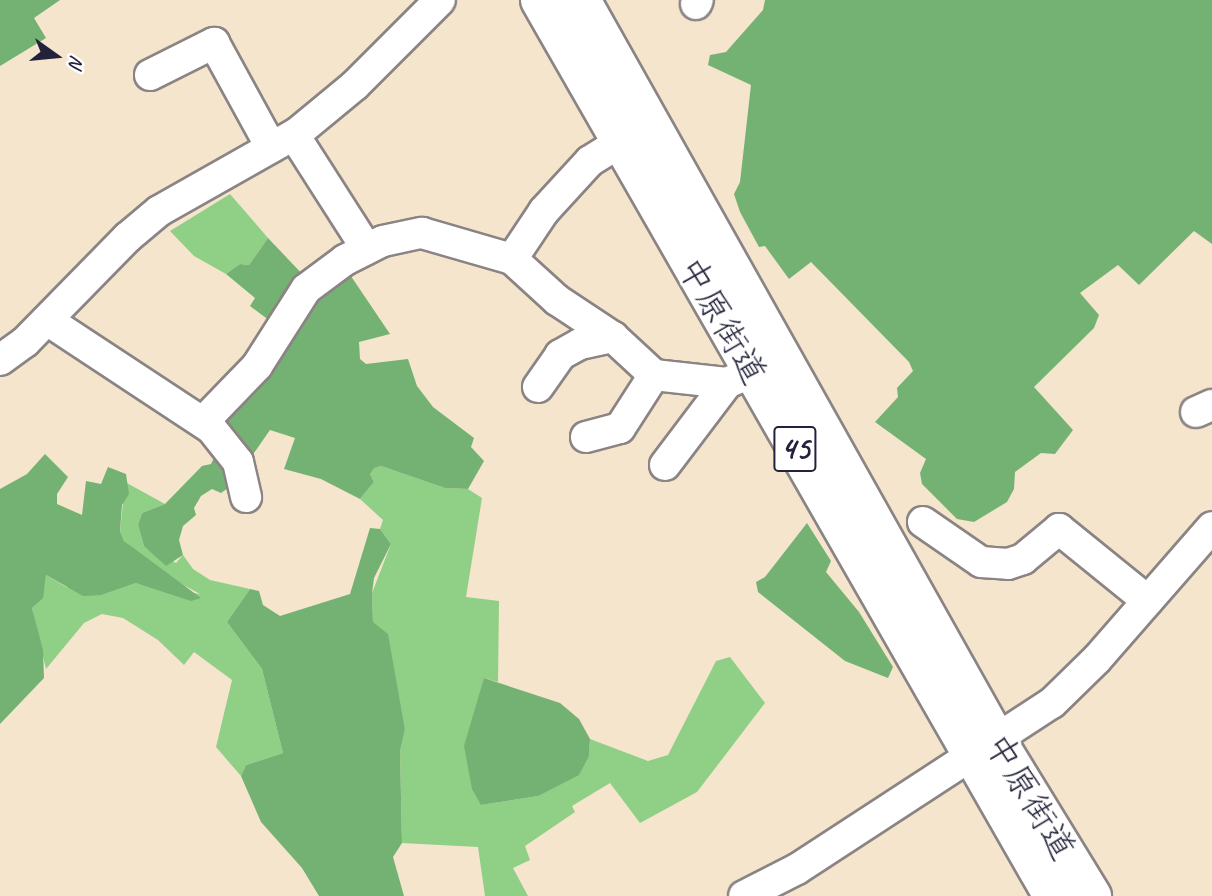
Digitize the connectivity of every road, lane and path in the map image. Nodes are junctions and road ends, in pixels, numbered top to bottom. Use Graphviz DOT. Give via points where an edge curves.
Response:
graph roads {
  1 [pos="440,0"];
  2 [pos="540,0"];
  3 [pos="581,0"];
  4 [pos="150,75"];
  5 [pos="282,141"];
  6 [pos="621,142"];
  7 [pos="367,249"];
  8 [pos="512,258"];
  9 [pos="47,320"];
  10 [pos="613,337"];
  11 [pos="0,360"];
  12 [pos="654,376"];
  13 [pos="739,378"];
  14 [pos="538,387"];
  15 [pos="203,422"];
  16 [pos="586,437"];
  17 [pos="665,465"];
  18 [pos="246,497"];
  19 [pos="923,522"];
  20 [pos="1212,527"];
  21 [pos="1148,601"];
  22 [pos="985,748"];
  23 [pos="744,896"];
  24 [pos="1053,896"];
  25 [pos="1091,896"];
  1 -- 5 [label="street" via="355,85"];
  2 -- 6 [label="main road, 中原街道 / 45"];
  3 -- 22 [label="main road, 中原街道 / 45"];
  4 -- 5 [label="street" via="214,43"];
  5 -- 7 [label="street"];
  5 -- 9 [label="street" via="159,211"];
  6 -- 8 [label="street" via="590,161 544,211"];
  6 -- 13 [label="main road, 中原街道 / 45"];
  7 -- 8 [label="street" via="422,233"];
  7 -- 15 [label="street" via="306,289 257,366"];
  8 -- 10 [label="street" via="557,300"];
  9 -- 11 [label="street"];
  9 -- 15 [label="street"];
  10 -- 12 [label="street"];
  10 -- 14 [label="street" via="580,344 560,355"];
  12 -- 13 [label="street"];
  12 -- 16 [label="street" via="620,428"];
  13 -- 17 [label="street"];
  13 -- 22 [label="main road, 中原街道 / 45"];
  15 -- 18 [label="street" via="237,462"];
  19 -- 21 [label="street" via="981,562 1008,564 1023,559 1059,529"];
  20 -- 21 [label="street"];
  21 -- 22 [label="street" via="1052,703"];
  22 -- 23 [label="street" via="797,869"];
  22 -- 24 [label="main road, 中原街道 / 45"];
  22 -- 25 [label="main road, 中原街道 / 45"];
}
